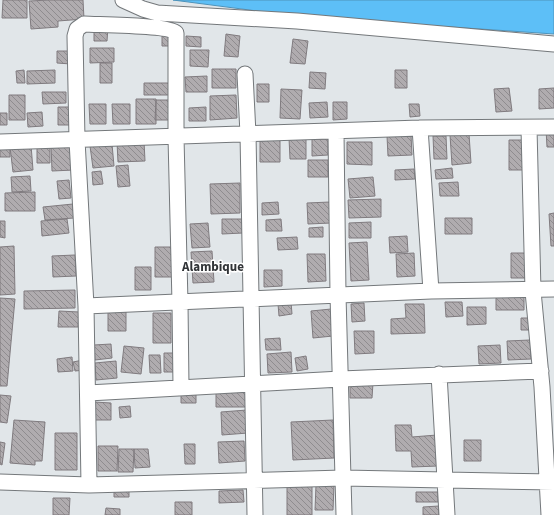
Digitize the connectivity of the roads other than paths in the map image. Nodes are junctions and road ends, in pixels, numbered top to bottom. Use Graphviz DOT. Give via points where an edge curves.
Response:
graph roads {
  1 [pos="123,0"];
  2 [pos="554,44"];
  3 [pos="245,74"];
  4 [pos="554,127"];
  5 [pos="420,128"];
  6 [pos="529,128"];
  7 [pos="336,132"];
  8 [pos="248,134"];
  9 [pos="176,137"];
  10 [pos="77,140"];
  11 [pos="0,142"];
  12 [pos="554,289"];
  13 [pos="432,291"];
  14 [pos="534,291"];
  15 [pos="338,295"];
  16 [pos="252,300"];
  17 [pos="180,303"];
  18 [pos="86,306"];
  19 [pos="541,371"];
  20 [pos="439,374"];
  21 [pos="341,379"];
  22 [pos="253,384"];
  23 [pos="181,388"];
  24 [pos="88,393"];
  25 [pos="343,478"];
  26 [pos="444,479"];
  27 [pos="253,480"];
  28 [pos="0,482"];
  29 [pos="551,482"];
  30 [pos="89,485"];
  31 [pos="255,515"];
  32 [pos="344,515"];
  33 [pos="447,515"];
  34 [pos="549,515"];
  1 -- 2 [label="street" via="157,13 297,21"];
  3 -- 8 [label="street"];
  4 -- 6 [label="street"];
  5 -- 6 [label="street"];
  5 -- 7 [label="street"];
  5 -- 13 [label="street"];
  6 -- 14 [label="street"];
  7 -- 8 [label="street"];
  7 -- 15 [label="street"];
  8 -- 9 [label="street"];
  8 -- 16 [label="street"];
  9 -- 10 [label="street"];
  9 -- 10 [label="street" via="175,32 159,28 84,24 77,29 74,36"];
  9 -- 17 [label="street"];
  10 -- 11 [label="street"];
  10 -- 18 [label="street"];
  12 -- 14 [label="street"];
  13 -- 14 [label="street"];
  13 -- 15 [label="street"];
  14 -- 19 [label="street"];
  15 -- 16 [label="street"];
  15 -- 21 [label="street"];
  16 -- 17 [label="street"];
  16 -- 22 [label="street"];
  17 -- 18 [label="street"];
  17 -- 23 [label="street"];
  18 -- 24 [label="street"];
  19 -- 20 [label="street"];
  19 -- 29 [label="street"];
  20 -- 21 [label="street"];
  20 -- 26 [label="street"];
  21 -- 22 [label="street"];
  21 -- 25 [label="street"];
  22 -- 23 [label="street"];
  22 -- 27 [label="street"];
  23 -- 24 [label="street"];
  24 -- 30 [label="street"];
  25 -- 26 [label="street"];
  25 -- 27 [label="street"];
  25 -- 32 [label="street"];
  26 -- 29 [label="street"];
  26 -- 33 [label="street"];
  27 -- 30 [label="street"];
  27 -- 31 [label="street"];
  28 -- 30 [label="street"];
  29 -- 34 [label="street"];
}
